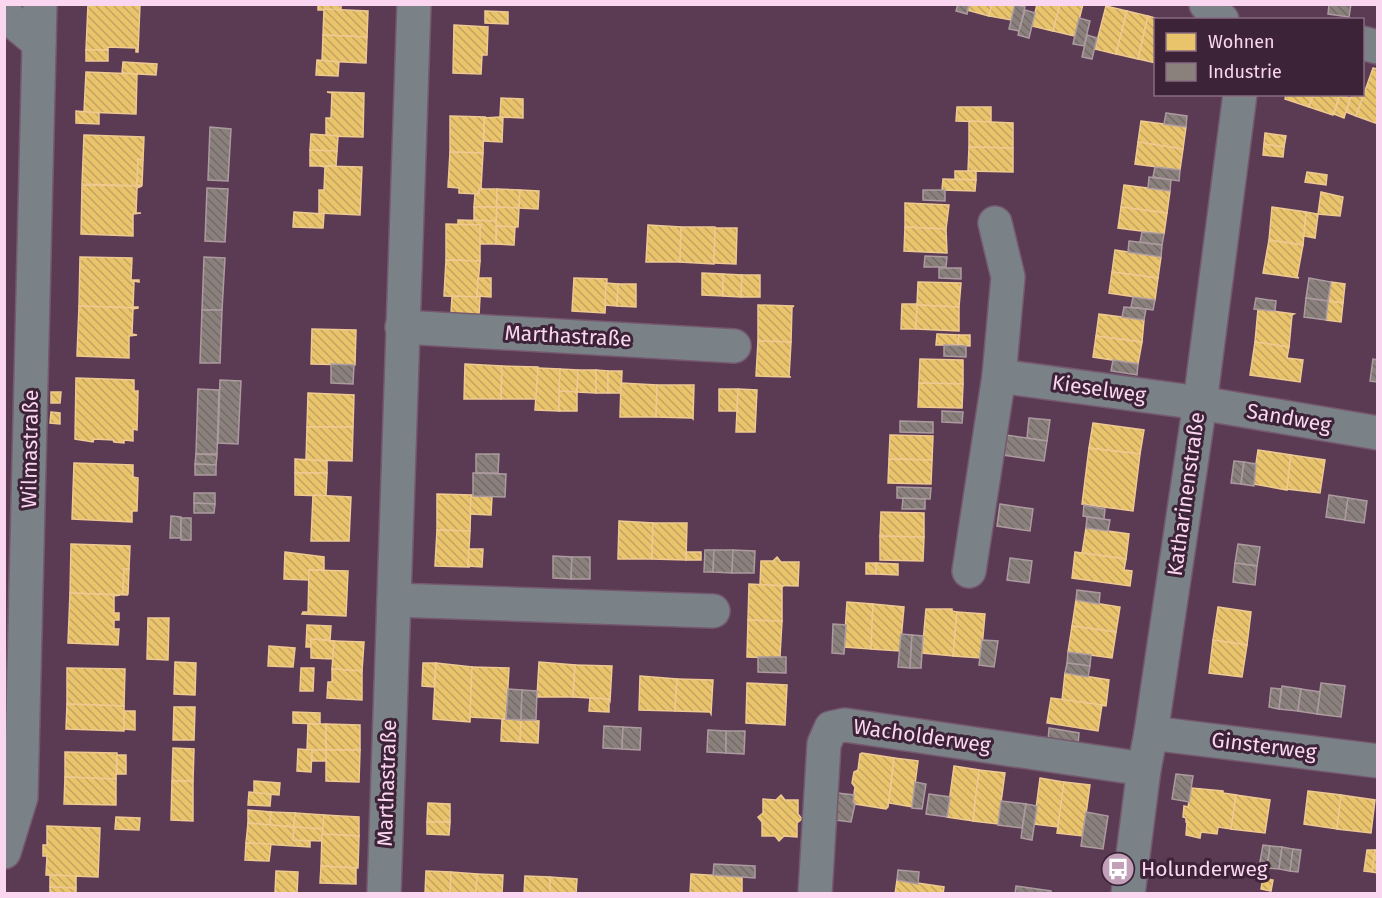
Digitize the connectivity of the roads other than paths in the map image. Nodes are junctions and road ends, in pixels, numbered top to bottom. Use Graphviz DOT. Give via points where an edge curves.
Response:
graph roads {
  1 [pos="40,4"];
  2 [pos="414,4"];
  3 [pos="1206,4"];
  4 [pos="4,14"];
  5 [pos="1220,18"];
  6 [pos="39,43"];
  7 [pos="1240,96"];
  8 [pos="996,223"];
  9 [pos="402,327"];
  10 [pos="734,346"];
  11 [pos="999,376"];
  12 [pos="1200,403"];
  13 [pos="1377,433"];
  14 [pos="969,571"];
  15 [pos="394,600"];
  16 [pos="713,611"];
  17 [pos="1151,733"];
  18 [pos="1377,760"];
  19 [pos="1144,769"];
  20 [pos="4,852"];
  21 [pos="384,894"];
  22 [pos="815,894"];
  23 [pos="1128,894"];
  1 -- 6 [label="street, Wilmastraße"];
  2 -- 9 [label="street, Marthastraße"];
  3 -- 5 [label="street"];
  4 -- 6 [label="street"];
  6 -- 20 [label="street, Wilmastraße" via="21,797"];
  7 -- 12 [label="street, Katharinenstraße"];
  8 -- 11 [label="street" via="1008,277"];
  9 -- 10 [label="street, Marthastraße"];
  9 -- 15 [label="street, Marthastraße"];
  11 -- 12 [label="street, Kieselweg"];
  11 -- 14 [label="street"];
  12 -- 13 [label="street, Sandweg"];
  12 -- 17 [label="street, Katharinenstraße"];
  15 -- 16 [label="street"];
  15 -- 21 [label="street, Marthastraße"];
  17 -- 18 [label="street, Ginsterweg"];
  17 -- 19 [label="street, Katharinenstraße"];
  19 -- 22 [label="street, Wacholderweg" via="845,724 831,728 824,744"];
  19 -- 23 [label="street, Katharinenstraße"];
}
